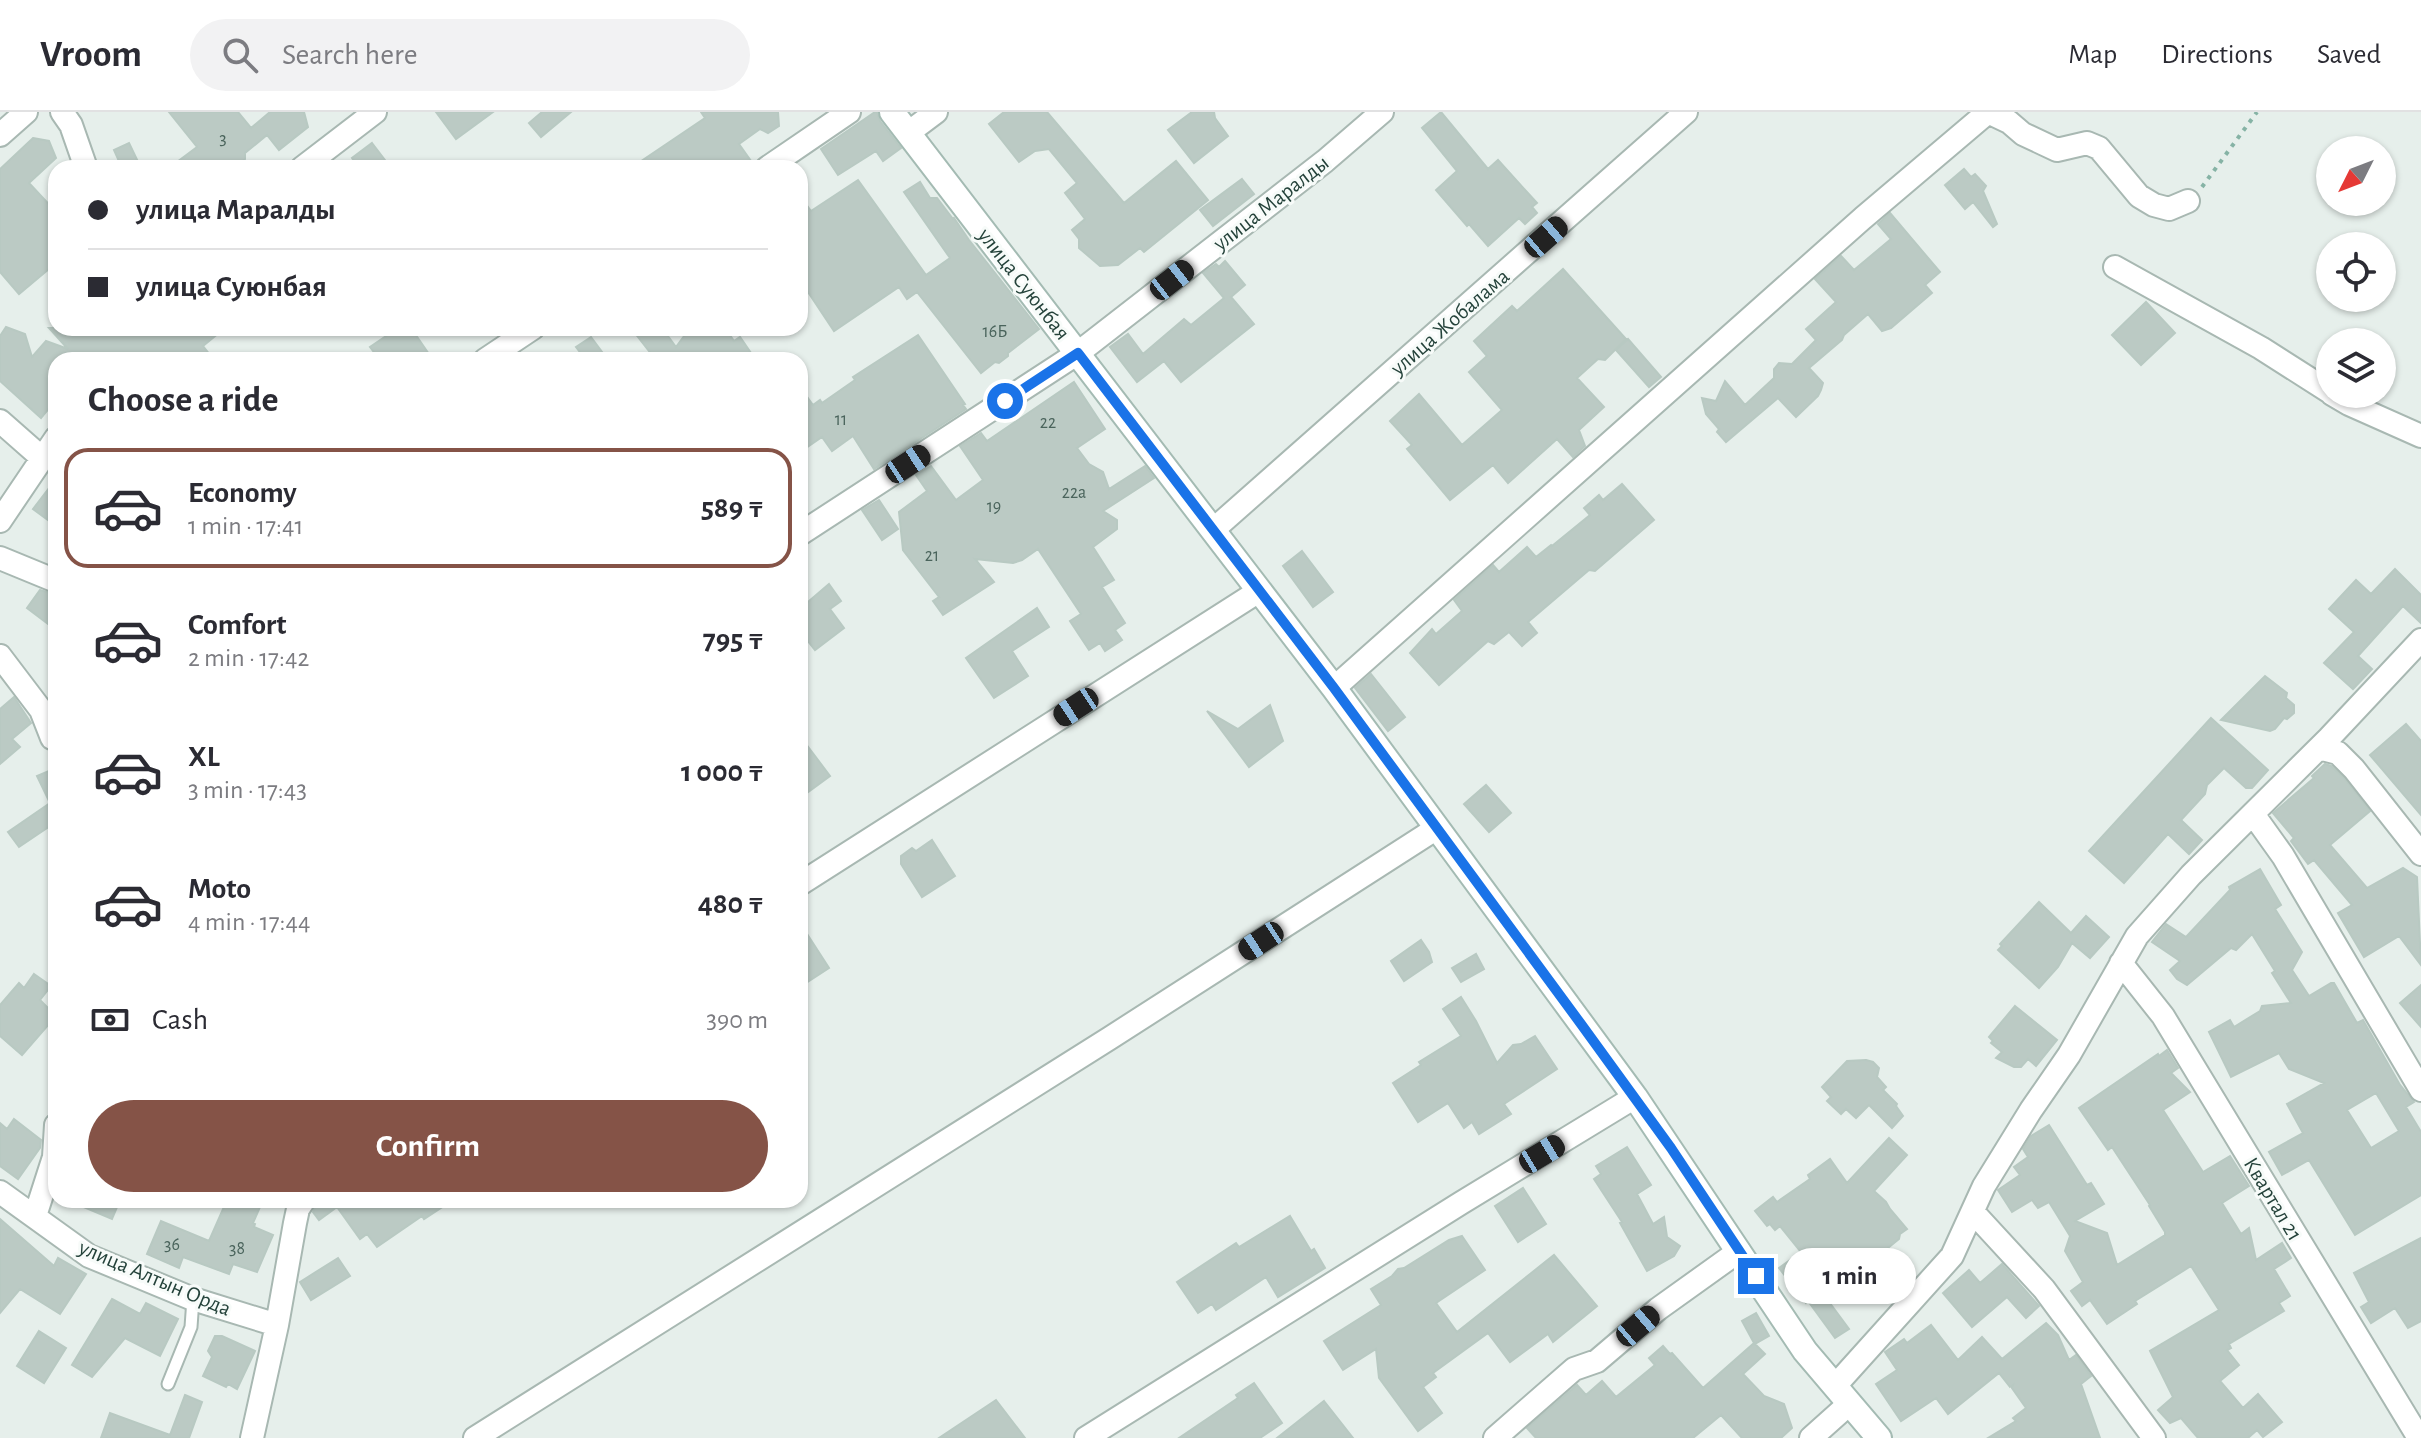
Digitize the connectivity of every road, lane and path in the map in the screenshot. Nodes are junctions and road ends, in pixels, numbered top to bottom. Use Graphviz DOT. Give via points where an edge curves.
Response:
graph roads {
  1 [pos="26,112"];
  2 [pos="62,112"];
  3 [pos="375,112"];
  4 [pos="849,112"];
  5 [pos="892,112"];
  6 [pos="936,112"];
  7 [pos="1382,112"];
  8 [pos="1686,112"];
  9 [pos="2257,112"];
  10 [pos="908,133"];
  11 [pos="0,135"];
  12 [pos="83,160"];
  13 [pos="312,160"];
  14 [pos="779,160"];
  15 [pos="2188,201"];
  16 [pos="2115,267"];
  17 [pos="521,336"];
  18 [pos="497,352"];
  19 [pos="1078,353"];
  20 [pos="2316,383"];
  21 [pos="2358,408"];
  22 [pos="0,421"];
  23 [pos="2421,436"];
  24 [pos="48,449"];
  25 [pos="42,458"];
  26 [pos="0,521"];
  27 [pos="808,529"];
  28 [pos="1213,530"];
  29 [pos="0,558"];
  30 [pos="48,578"];
  31 [pos="1259,591"];
  32 [pos="2421,640"];
  33 [pos="0,656"];
  34 [pos="1334,688"];
  35 [pos="48,728"];
  36 [pos="2319,748"];
  37 [pos="2253,814"];
  38 [pos="1437,828"];
  39 [pos="2421,854"];
  40 [pos="808,879"];
  41 [pos="2121,963"];
  42 [pos="2421,1090"];
  43 [pos="1635,1097"];
  44 [pos="48,1176"];
  45 [pos="0,1192"];
  46 [pos="299,1208"];
  47 [pos="1973,1212"];
  48 [pos="35,1216"];
  49 [pos="1739,1251"];
  50 [pos="193,1299"];
  51 [pos="277,1325"];
  52 [pos="168,1384"];
  53 [pos="1842,1395"];
  54 [pos="252,1438"];
  55 [pos="475,1438"];
  56 [pos="1086,1438"];
  57 [pos="1495,1438"];
  58 [pos="1811,1438"];
  59 [pos="1879,1438"];
  60 [pos="2154,1438"];
  61 [pos="2419,1438"];
  1 -- 11 [label="street"];
  2 -- 12 [label="street"];
  3 -- 13 [label="street"];
  4 -- 14 [label="street"];
  5 -- 10 [label="street, улица Суюнбая"];
  6 -- 10 [label="street"];
  7 -- 19 [label="street, улица Маралды"];
  8 -- 28 [label="street, улица Жобалама"];
  9 -- 15 [label="path"];
  10 -- 19 [label="street, улица Суюнбая"];
  15 -- 34 [label="street" via="2169,209 2154,205 2139,196 2099,148 2087,143 2057,150 1988,112"];
  16 -- 20 [label="street"];
  17 -- 18 [label="street"];
  19 -- 27 [label="street, улица Маралды"];
  19 -- 28 [label="street, улица Суюнбая"];
  21 -- 23 [label="street"];
  22 -- 25 [label="street"];
  24 -- 25 [label="street"];
  25 -- 26 [label="street"];
  28 -- 31 [label="street, улица Суюнбая"];
  29 -- 30 [label="street"];
  31 -- 34 [label="street, улица Суюнбая"];
  31 -- 40 [label="street"];
  32 -- 36 [label="street"];
  33 -- 35 [label="street" via="41,710"];
  34 -- 38 [label="street, улица Суюнбая"];
  36 -- 37 [label="street"];
  36 -- 39 [label="street" via="2338,753 2354,769"];
  37 -- 41 [label="street" via="2191,875 2137,936"];
  37 -- 42 [label="street"];
  38 -- 43 [label="street, улица Суюнбая"];
  38 -- 55 [label="street"];
  41 -- 47 [label="street"];
  41 -- 61 [label="street, Квартал 21" via="2163,1016"];
  43 -- 49 [label="street, улица Суюнбая"];
  43 -- 56 [label="street"];
  44 -- 48 [label="street"];
  45 -- 48 [label="street, улица Алтын Орда"];
  46 -- 51 [label="street"];
  47 -- 53 [label="street" via="1952,1256"];
  47 -- 60 [label="street" via="2044,1289"];
  48 -- 50 [label="street, улица Алтын Орда" via="89,1256"];
  49 -- 53 [label="street, улица Суюнбая" via="1805,1351"];
  49 -- 57 [label="street" via="1597,1361 1574,1369"];
  50 -- 51 [label="street, улица Алтын Орда"];
  50 -- 52 [label="lane" via="191,1327"];
  51 -- 54 [label="street"];
  53 -- 58 [label="street"];
  53 -- 59 [label="street, улица Суюнбая"];
}
